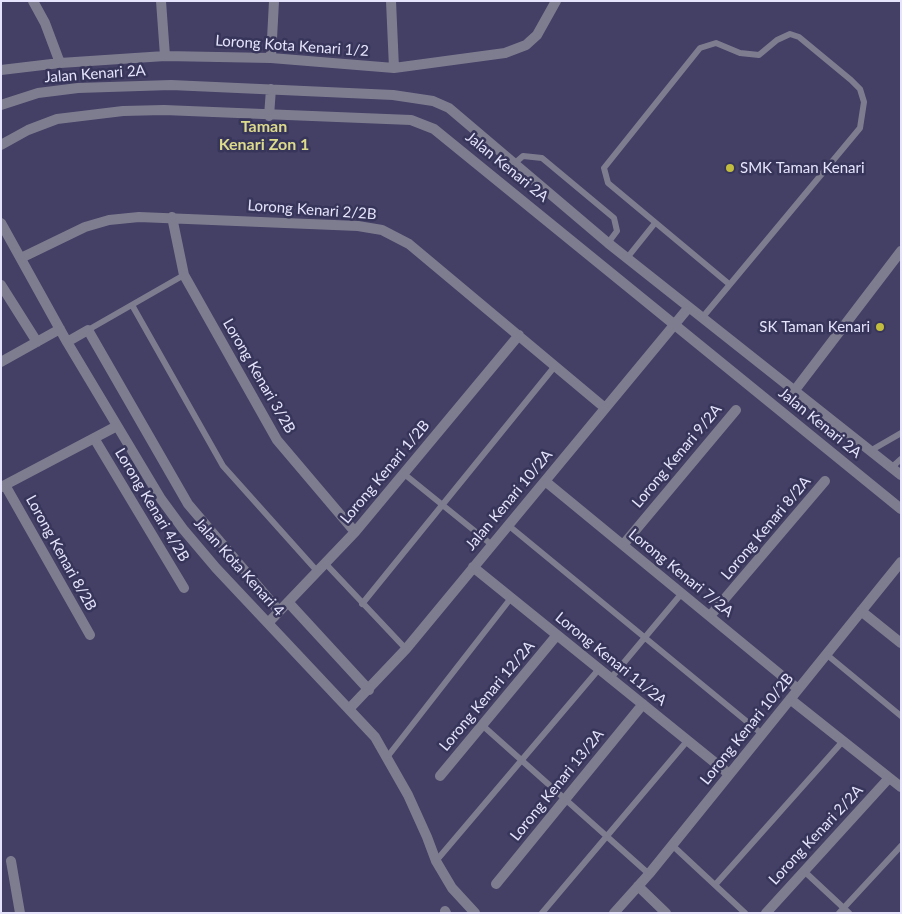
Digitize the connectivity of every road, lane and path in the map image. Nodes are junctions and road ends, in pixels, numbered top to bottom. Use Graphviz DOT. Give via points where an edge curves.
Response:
graph roads {
  1 [pos="34,1"];
  2 [pos="161,1"];
  3 [pos="274,1"];
  4 [pos="391,1"];
  5 [pos="556,1"];
  6 [pos="165,56"];
  7 [pos="270,58"];
  8 [pos="60,63"];
  9 [pos="394,68"];
  10 [pos="1,70"];
  11 [pos="271,89"];
  12 [pos="1,105"];
  13 [pos="269,116"];
  14 [pos="1,144"];
  15 [pos="515,163"];
  16 [pos="172,217"];
  17 [pos="655,223"];
  18 [pos="1,224"];
  19 [pos="4,235"];
  20 [pos="608,242"];
  21 [pos="901,251"];
  22 [pos="21,258"];
  23 [pos="627,258"];
  24 [pos="184,275"];
  25 [pos="730,284"];
  26 [pos="1,285"];
  27 [pos="132,305"];
  28 [pos="688,307"];
  29 [pos="702,318"];
  30 [pos="675,324"];
  31 [pos="60,329"];
  32 [pos="88,330"];
  33 [pos="519,335"];
  34 [pos="37,342"];
  35 [pos="67,342"];
  36 [pos="1,362"];
  37 [pos="555,366"];
  38 [pos="795,390"];
  39 [pos="605,408"];
  40 [pos="736,410"];
  41 [pos="117,426"];
  42 [pos="901,433"];
  43 [pos="94,438"];
  44 [pos="870,451"];
  45 [pos="901,459"];
  46 [pos="891,468"];
  47 [pos="404,473"];
  48 [pos="901,475"];
  49 [pos="545,481"];
  50 [pos="825,482"];
  51 [pos="3,486"];
  52 [pos="442,505"];
  53 [pos="901,509"];
  54 [pos="508,526"];
  55 [pos="355,532"];
  56 [pos="492,544"];
  57 [pos="623,545"];
  58 [pos="321,567"];
  59 [pos="473,567"];
  60 [pos="899,567"];
  61 [pos="184,588"];
  62 [pos="682,593"];
  63 [pos="511,598"];
  64 [pos="288,602"];
  65 [pos="362,604"];
  66 [pos="279,611"];
  67 [pos="861,611"];
  68 [pos="710,616"];
  69 [pos="269,622"];
  70 [pos="90,635"];
  71 [pos="557,635"];
  72 [pos="644,638"];
  73 [pos="901,643"];
  74 [pos="406,649"];
  75 [pos="826,654"];
  76 [pos="599,669"];
  77 [pos="611,678"];
  78 [pos="798,689"];
  79 [pos="369,690"];
  80 [pos="790,699"];
  81 [pos="643,704"];
  82 [pos="349,710"];
  83 [pos="901,716"];
  84 [pos="482,724"];
  85 [pos="762,734"];
  86 [pos="688,740"];
  87 [pos="843,741"];
  88 [pos="388,756"];
  89 [pos="522,760"];
  90 [pos="729,774"];
  91 [pos="440,776"];
  92 [pos="890,778"];
  93 [pos="901,787"];
  94 [pos="565,798"];
  95 [pos="607,836"];
  96 [pos="672,845"];
  97 [pos="901,846"];
  98 [pos="11,861"];
  99 [pos="436,861"];
  100 [pos="804,871"];
  101 [pos="649,874"];
  102 [pos="496,884"];
  103 [pos="715,885"];
  104 [pos="638,886"];
  105 [pos="844,911"];
  106 [pos="20,913"];
  107 [pos="475,913"];
  108 [pos="542,913"];
  109 [pos="614,913"];
  110 [pos="666,913"];
  111 [pos="745,913"];
  112 [pos="766,913"];
  1 -- 8 [label="street"];
  2 -- 6 [label="street"];
  3 -- 7 [label="street"];
  4 -- 9 [label="street"];
  5 -- 9 [label="street, Lorong Kota Kenari 1/2" via="537,35 526,45 505,53"];
  6 -- 7 [label="street, Lorong Kota Kenari 1/2"];
  6 -- 8 [label="street, Lorong Kota Kenari 1/2"];
  7 -- 9 [label="street, Lorong Kota Kenari 1/2"];
  8 -- 10 [label="street, Lorong Kota Kenari 1/2"];
  11 -- 12 [label="street, Jalan Kenari 2A" via="171,85 78,88 38,93"];
  11 -- 13 [label="street"];
  11 -- 15 [label="street, Jalan Kenari 2A" via="393,95 433,101 449,108"];
  13 -- 14 [label="street, Jalan Kenari 2A" via="123,111 57,119"];
  13 -- 30 [label="street, Jalan Kenari 2A" via="411,120 434,129"];
  15 -- 20 [label="street, Jalan Kenari 2A"];
  15 -- 20 [label="lane" via="523,156 542,158 614,218 617,231"];
  16 -- 22 [label="street, Lorong Kenari 2/2B" via="109,220 85,227"];
  16 -- 24 [label="street, Lorong Kenari 3/2B"];
  16 -- 33 [label="street, Lorong Kenari 2/2B" via="358,226 382,230 409,244"];
  17 -- 23 [label="lane"];
  17 -- 25 [label="lane"];
  17 -- 25 [label="lane" via="608,183 604,168 700,48 716,43 759,55 790,34 799,37 860,89 864,102 860,128"];
  18 -- 19 [label="street, Jalan Kota Kenari 4"];
  19 -- 22 [label="street, Jalan Kota Kenari 4"];
  20 -- 23 [label="street, Jalan Kenari 2A"];
  21 -- 38 [label="street"];
  22 -- 31 [label="street, Jalan Kota Kenari 4"];
  23 -- 28 [label="street, Jalan Kenari 2A"];
  24 -- 27 [label="lane"];
  24 -- 55 [label="street, Lorong Kenari 3/2B" via="277,440"];
  25 -- 29 [label="lane"];
  26 -- 34 [label="street"];
  27 -- 32 [label="lane"];
  27 -- 58 [label="lane" via="223,466"];
  28 -- 29 [label="street, Jalan Kenari 2A"];
  28 -- 30 [label="street, Jalan Kenari 10/2A"];
  29 -- 38 [label="street, Jalan Kenari 2A"];
  30 -- 39 [label="street, Jalan Kenari 10/2A"];
  30 -- 53 [label="street, Jalan Kenari 2A"];
  31 -- 34 [label="street"];
  31 -- 35 [label="street, Jalan Kota Kenari 4"];
  32 -- 35 [label="street"];
  32 -- 66 [label="street" via="188,504"];
  33 -- 37 [label="street, Lorong Kenari 2/2B"];
  33 -- 47 [label="street, Lorong Kenari 1/2B"];
  34 -- 36 [label="street"];
  35 -- 41 [label="street, Jalan Kota Kenari 4"];
  37 -- 39 [label="street, Lorong Kenari 2/2B"];
  37 -- 52 [label="lane"];
  38 -- 44 [label="street, Jalan Kenari 2A"];
  39 -- 49 [label="street, Jalan Kenari 10/2A"];
  40 -- 57 [label="street, Lorong Kenari 9/2A"];
  41 -- 43 [label="street"];
  41 -- 69 [label="street, Jalan Kota Kenari 4" via="183,529"];
  42 -- 44 [label="lane"];
  43 -- 51 [label="street"];
  43 -- 61 [label="street, Lorong Kenari 4/2B"];
  44 -- 46 [label="street, Jalan Kenari 2A"];
  45 -- 46 [label="lane"];
  46 -- 48 [label="street, Jalan Kenari 2A"];
  47 -- 52 [label="lane"];
  47 -- 55 [label="street, Lorong Kenari 1/2B"];
  49 -- 54 [label="street, Jalan Kenari 10/2A"];
  49 -- 57 [label="street, Lorong Kenari 7/2A"];
  50 -- 68 [label="street, Lorong Kenari 8/2A"];
  51 -- 70 [label="street, Lorong Kenari 8/2B"];
  52 -- 56 [label="lane"];
  52 -- 65 [label="lane"];
  54 -- 56 [label="street, Jalan Kenari 10/2A"];
  54 -- 72 [label="lane"];
  55 -- 58 [label="street, Lorong Kenari 1/2B"];
  56 -- 59 [label="street, Jalan Kenari 10/2A"];
  57 -- 62 [label="street, Lorong Kenari 7/2A"];
  58 -- 64 [label="street, Lorong Kenari 1/2B"];
  58 -- 65 [label="lane"];
  59 -- 63 [label="street, Lorong Kenari 11/2A"];
  59 -- 74 [label="street, Jalan Kenari 10/2A"];
  60 -- 67 [label="street, Lorong Kenari 10/2B"];
  62 -- 68 [label="street, Lorong Kenari 7/2A"];
  62 -- 72 [label="lane"];
  63 -- 71 [label="street, Lorong Kenari 11/2A"];
  63 -- 88 [label="lane"];
  64 -- 66 [label="street, Lorong Kenari 1/2B"];
  64 -- 79 [label="street"];
  65 -- 74 [label="lane"];
  66 -- 69 [label="street, Lorong Kenari 1/2B"];
  67 -- 73 [label="street"];
  67 -- 75 [label="street, Lorong Kenari 10/2B"];
  68 -- 78 [label="street, Lorong Kenari 7/2A"];
  69 -- 82 [label="street, Jalan Kota Kenari 4"];
  71 -- 76 [label="street, Lorong Kenari 11/2A"];
  71 -- 84 [label="street, Lorong Kenari 12/2A"];
  72 -- 77 [label="lane"];
  72 -- 85 [label="lane"];
  74 -- 79 [label="street, Jalan Kenari 10/2A"];
  75 -- 78 [label="street, Lorong Kenari 10/2B"];
  75 -- 83 [label="lane"];
  76 -- 77 [label="street, Lorong Kenari 11/2A"];
  76 -- 89 [label="lane"];
  77 -- 81 [label="street, Lorong Kenari 11/2A"];
  78 -- 80 [label="street, Lorong Kenari 10/2B"];
  79 -- 82 [label="street, Jalan Kenari 10/2A"];
  80 -- 85 [label="street, Lorong Kenari 10/2B"];
  80 -- 87 [label="street"];
  81 -- 86 [label="street, Lorong Kenari 11/2A"];
  81 -- 94 [label="street, Lorong Kenari 13/2A"];
  82 -- 88 [label="street, Jalan Kota Kenari 4"];
  84 -- 89 [label="lane"];
  84 -- 91 [label="street, Lorong Kenari 12/2A"];
  85 -- 90 [label="street, Lorong Kenari 10/2B"];
  86 -- 90 [label="street, Lorong Kenari 11/2A"];
  86 -- 95 [label="lane"];
  87 -- 92 [label="street"];
  87 -- 103 [label="lane"];
  88 -- 99 [label="street, Jalan Kota Kenari 4" via="428,837"];
  89 -- 94 [label="lane"];
  89 -- 99 [label="lane"];
  90 -- 96 [label="street, Lorong Kenari 10/2B"];
  92 -- 93 [label="street"];
  92 -- 100 [label="street, Lorong Kenari 2/2A"];
  94 -- 95 [label="lane"];
  94 -- 102 [label="street, Lorong Kenari 13/2A"];
  95 -- 101 [label="lane"];
  95 -- 108 [label="lane"];
  96 -- 101 [label="street, Lorong Kenari 10/2B"];
  96 -- 103 [label="lane"];
  97 -- 105 [label="lane"];
  98 -- 106 [label="street"];
  99 -- 107 [label="street, Jalan Kota Kenari 4" via="452,888"];
  100 -- 105 [label="lane"];
  100 -- 112 [label="street, Lorong Kenari 2/2A"];
  101 -- 104 [label="street, Lorong Kenari 10/2B"];
  103 -- 111 [label="lane"];
  104 -- 109 [label="street, Lorong Kenari 10/2B"];
  104 -- 110 [label="street"];
}
